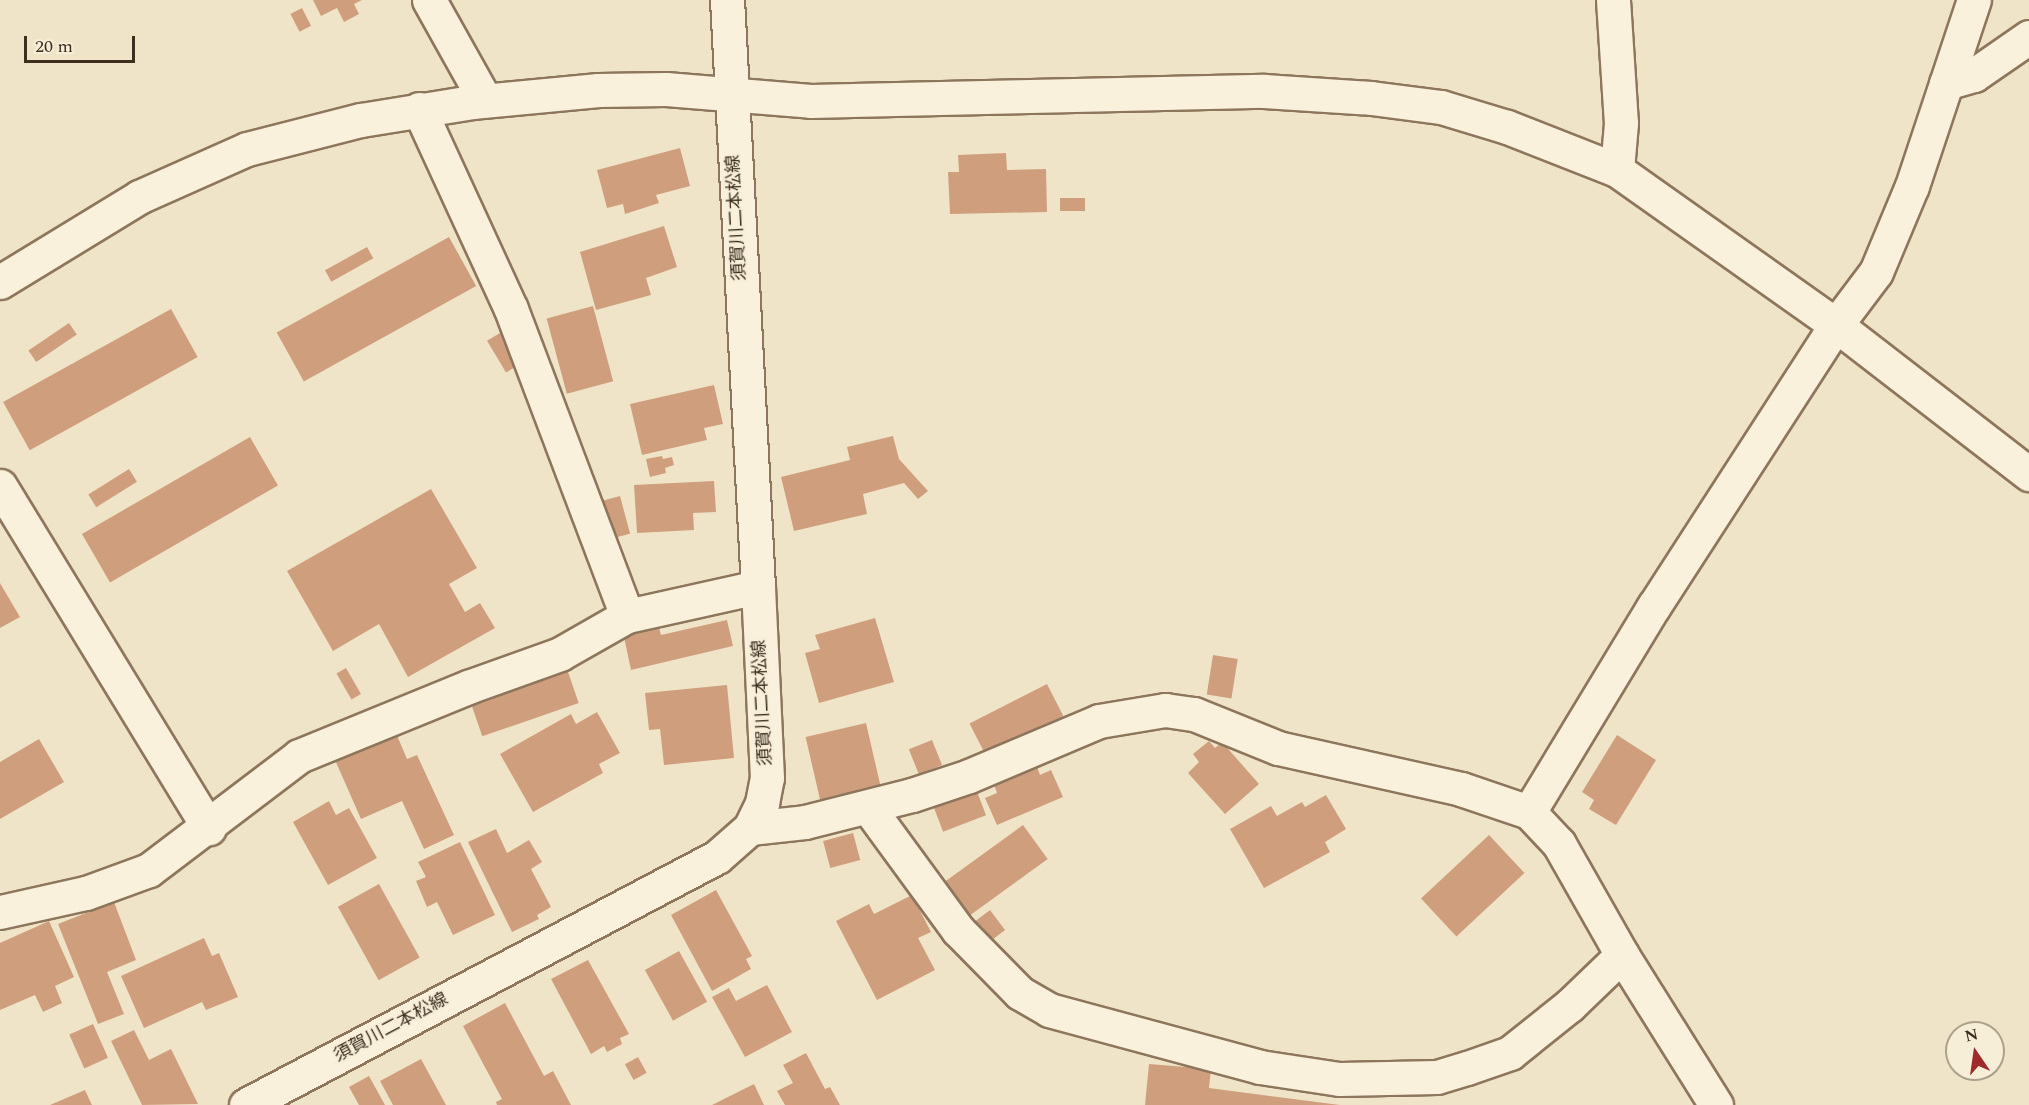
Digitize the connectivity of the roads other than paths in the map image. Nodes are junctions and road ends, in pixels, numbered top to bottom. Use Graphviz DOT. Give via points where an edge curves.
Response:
graph roads {
  1 [pos="429,0"];
  2 [pos="727,0"];
  3 [pos="1612,0"];
  4 [pos="1974,0"];
  5 [pos="2029,37"];
  6 [pos="1946,83"];
  7 [pos="730,95"];
  8 [pos="485,100"];
  9 [pos="419,109"];
  10 [pos="1617,170"];
  11 [pos="0,282"];
  12 [pos="1836,325"];
  13 [pos="2029,474"];
  14 [pos="0,486"];
  15 [pos="758,587"];
  16 [pos="627,616"];
  17 [pos="868,807"];
  18 [pos="1529,812"];
  19 [pos="209,828"];
  20 [pos="750,828"];
  21 [pos="0,912"];
  22 [pos="1622,955"];
  23 [pos="246,1105"];
  24 [pos="1716,1105"];
  1 -- 8 [label="street"];
  2 -- 7 [label="street, 須賀川二本松線"];
  3 -- 10 [label="street" via="1621,123"];
  4 -- 6 [label="street"];
  5 -- 6 [label="street" via="1974,75"];
  6 -- 12 [label="street" via="1895,232 1876,272"];
  7 -- 8 [label="street" via="666,89 598,90"];
  7 -- 10 [label="street" via="811,101 1264,91 1371,98 1441,107 1508,127"];
  7 -- 15 [label="street, 須賀川二本松線"];
  8 -- 9 [label="street"];
  9 -- 11 [label="street" via="290,136 192,171 139,196"];
  9 -- 16 [label="street" via="511,309"];
  10 -- 12 [label="street"];
  12 -- 13 [label="street"];
  12 -- 18 [label="street" via="1654,606"];
  14 -- 19 [label="street"];
  15 -- 16 [label="street"];
  15 -- 20 [label="street, 須賀川二本松線" via="766,778 762,803"];
  16 -- 19 [label="street" via="560,654 299,756"];
  17 -- 18 [label="street" via="969,776 1099,721 1165,710 1194,714 1278,748 1461,789"];
  17 -- 20 [label="street" via="805,822"];
  17 -- 22 [label="street" via="958,930 1020,993 1049,1010 1260,1067 1339,1079 1437,1077 1467,1068 1510,1053 1570,1005"];
  18 -- 22 [label="street" via="1559,844"];
  19 -- 21 [label="street" via="149,870 86,893"];
  20 -- 23 [label="street, 須賀川二本松線" via="717,857"];
  22 -- 24 [label="street"];
}
